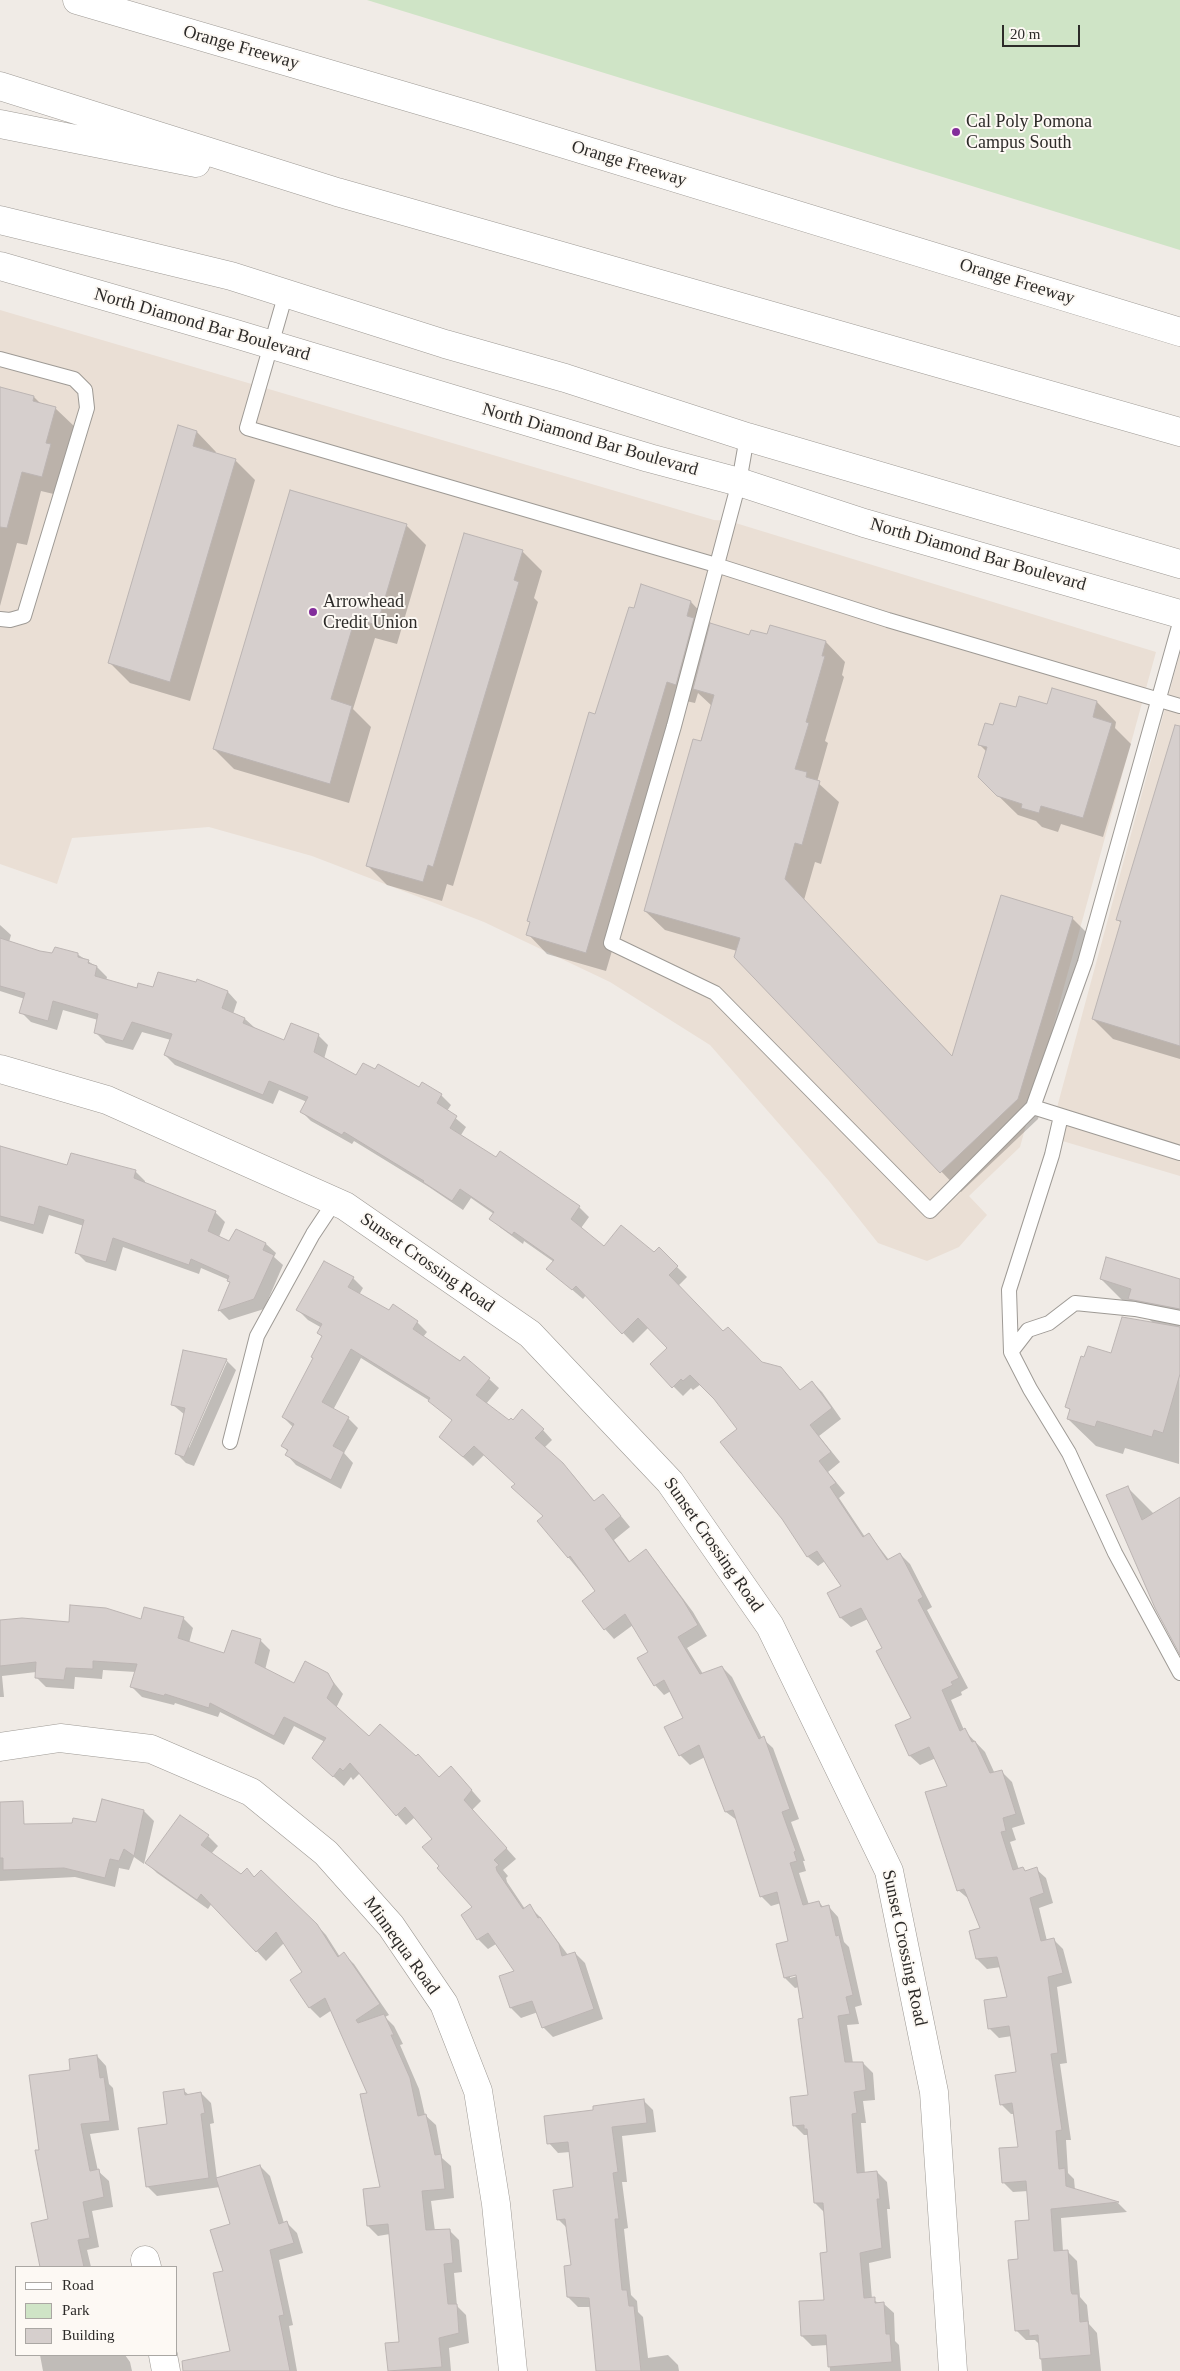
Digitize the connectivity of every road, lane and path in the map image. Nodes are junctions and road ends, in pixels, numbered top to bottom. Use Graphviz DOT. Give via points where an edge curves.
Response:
graph roads {
  1 [pos="77,0"];
  2 [pos="0,86"];
  3 [pos="0,124"];
  4 [pos="337,192"];
  5 [pos="0,220"];
  6 [pos="0,266"];
  7 [pos="286,293"];
  8 [pos="1180,332"];
  9 [pos="272,346"];
  10 [pos="0,359"];
  11 [pos="1180,432"];
  12 [pos="747,437"];
  13 [pos="739,482"];
  14 [pos="716,564"];
  15 [pos="1180,564"];
  16 [pos="1180,614"];
  17 [pos="0,619"];
  18 [pos="1180,624"];
  19 [pos="1158,699"];
  20 [pos="1180,706"];
  21 [pos="0,1069"];
  22 [pos="1033,1107"];
  23 [pos="1061,1116"];
  24 [pos="1180,1152"];
  25 [pos="335,1201"];
  26 [pos="1180,1318"];
  27 [pos="1011,1352"];
  28 [pos="230,1442"];
  29 [pos="1180,1673"];
  30 [pos="0,1747"];
  31 [pos="163,2356"];
  32 [pos="166,2371"];
  33 [pos="513,2371"];
  34 [pos="953,2371"];
  1 -- 8 [label="main road, Orange Freeway" via="467,114"];
  2 -- 4 [label="main road"];
  3 -- 4 [label="main road"];
  4 -- 11 [label="main road"];
  5 -- 7 [label="main road"];
  6 -- 9 [label="main road, North Diamond Bar Boulevard"];
  7 -- 9 [label="lane"];
  7 -- 12 [label="main road"];
  9 -- 13 [label="main road, North Diamond Bar Boulevard"];
  9 -- 14 [label="lane" via="247,428"];
  10 -- 17 [label="lane" via="74,379 85,390 87,408 24,616"];
  12 -- 13 [label="lane"];
  12 -- 15 [label="main road"];
  13 -- 14 [label="lane"];
  13 -- 16 [label="main road, North Diamond Bar Boulevard" via="864,523"];
  14 -- 19 [label="lane" via="888,620"];
  14 -- 22 [label="lane" via="674,726 611,943 716,993 930,1211"];
  18 -- 19 [label="lane"];
  19 -- 20 [label="lane"];
  19 -- 22 [label="lane" via="1085,962"];
  21 -- 25 [label="main road, Sunset Crossing Road" via="107,1100"];
  22 -- 23 [label="lane"];
  23 -- 24 [label="lane"];
  23 -- 27 [label="lane" via="1052,1155 1009,1290"];
  25 -- 28 [label="lane" via="313,1234 257,1336"];
  25 -- 34 [label="main road, Sunset Crossing Road" via="530,1334 670,1482 770,1626 890,1871 934,2092"];
  26 -- 27 [label="lane" via="1135,1309 1075,1304 1049,1323 1028,1330"];
  27 -- 29 [label="lane" via="1069,1453 1115,1553"];
  30 -- 33 [label="main road, Minnequa Road" via="60,1738 151,1749 251,1792 326,1852 391,1926 444,2004 478,2091 496,2204"];
  31 -- 32 [label="main road"];
}
